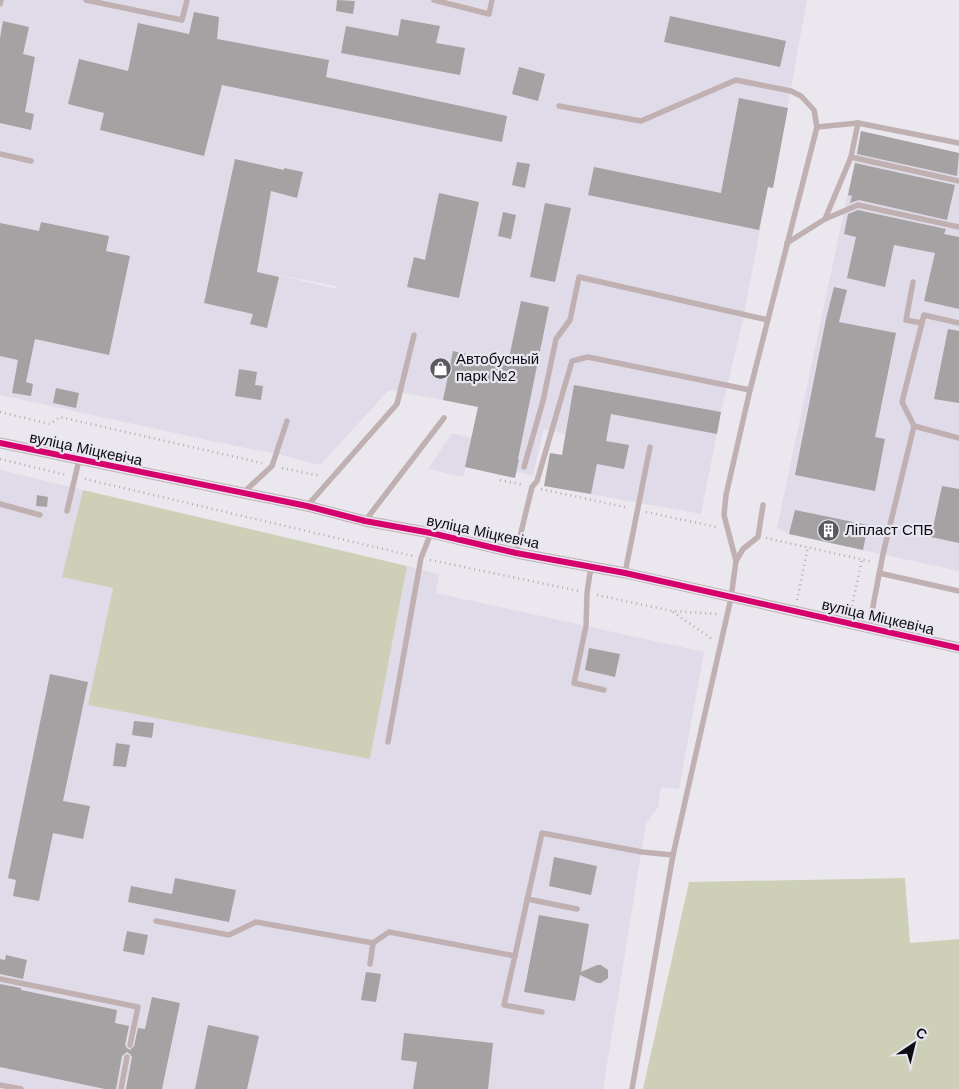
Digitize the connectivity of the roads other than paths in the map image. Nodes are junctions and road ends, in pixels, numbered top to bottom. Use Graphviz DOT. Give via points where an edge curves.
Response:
graph roads {
  1 [pos="1,0"];
  2 [pos="86,0"];
  3 [pos="186,0"];
  4 [pos="434,0"];
  5 [pos="492,0"];
  6 [pos="0,4"];
  7 [pos="559,106"];
  8 [pos="858,123"];
  9 [pos="817,127"];
  10 [pos="959,143"];
  11 [pos="0,154"];
  12 [pos="851,157"];
  13 [pos="30,160"];
  14 [pos="959,181"];
  15 [pos="825,219"];
  16 [pos="959,227"];
  17 [pos="786,243"];
  18 [pos="913,282"];
  19 [pos="768,320"];
  20 [pos="922,322"];
  21 [pos="959,323"];
  22 [pos="414,335"];
  23 [pos="750,390"];
  24 [pos="444,418"];
  25 [pos="286,421"];
  26 [pos="914,426"];
  27 [pos="959,438"];
  28 [pos="0,443"];
  29 [pos="650,447"];
  30 [pos="80,460"];
  31 [pos="524,466"];
  32 [pos="243,494"];
  33 [pos="0,504"];
  34 [pos="763,505"];
  35 [pos="307,506"];
  36 [pos="67,511"];
  37 [pos="40,515"];
  38 [pos="365,521"];
  39 [pos="431,533"];
  40 [pos="516,553"];
  41 [pos="736,561"];
  42 [pos="591,566"];
  43 [pos="626,572"];
  44 [pos="879,573"];
  45 [pos="959,591"];
  46 [pos="731,598"];
  47 [pos="870,627"];
  48 [pos="959,648"];
  49 [pos="604,690"];
  50 [pos="388,742"];
  51 [pos="673,855"];
  52 [pos="527,899"];
  53 [pos="576,909"];
  54 [pos="156,921"];
  55 [pos="373,943"];
  56 [pos="514,956"];
  57 [pos="370,964"];
  58 [pos="0,979"];
  59 [pos="542,1012"];
  60 [pos="130,1045"];
  61 [pos="127,1057"];
  62 [pos="0,1085"];
  63 [pos="21,1089"];
  64 [pos="121,1089"];
  65 [pos="632,1089"];
  1 -- 6 [label="lane"];
  2 -- 3 [label="lane" via="182,20"];
  4 -- 5 [label="lane" via="489,14"];
  7 -- 9 [label="lane" via="641,121 736,80 801,96 814,110"];
  8 -- 9 [label="lane"];
  8 -- 10 [label="lane"];
  8 -- 12 [label="lane"];
  9 -- 17 [label="lane"];
  11 -- 13 [label="lane"];
  12 -- 14 [label="lane"];
  12 -- 15 [label="lane"];
  15 -- 16 [label="lane" via="858,205"];
  15 -- 17 [label="lane"];
  17 -- 19 [label="lane"];
  18 -- 20 [label="lane" via="906,320"];
  19 -- 23 [label="lane"];
  19 -- 31 [label="lane" via="579,277 570,320 556,339 543,401"];
  20 -- 21 [label="lane" via="924,315"];
  20 -- 26 [label="lane" via="902,402"];
  22 -- 35 [label="lane" via="397,404"];
  23 -- 40 [label="lane" via="588,356 572,361 537,481 532,487"];
  23 -- 41 [label="lane" via="724,515"];
  24 -- 38 [label="lane"];
  25 -- 32 [label="lane" via="272,466"];
  26 -- 27 [label="lane"];
  26 -- 44 [label="lane"];
  28 -- 30 [label="street, вуліца Міцкевіча"];
  29 -- 43 [label="lane"];
  30 -- 32 [label="street, вуліца Міцкевіча"];
  30 -- 36 [label="lane"];
  32 -- 35 [label="street, вуліца Міцкевіча"];
  33 -- 37 [label="lane"];
  34 -- 41 [label="lane" via="758,536 743,549"];
  35 -- 38 [label="street, вуліца Міцкевіча"];
  38 -- 39 [label="street, вуліца Міцкевіча"];
  39 -- 40 [label="street, вуліца Міцкевіча"];
  39 -- 50 [label="lane" via="421,558"];
  40 -- 42 [label="street, вуліца Міцкевіча"];
  41 -- 46 [label="lane"];
  42 -- 43 [label="street, вуліца Міцкевіча"];
  42 -- 49 [label="lane" via="586,626 574,684"];
  43 -- 46 [label="street, вуліца Міцкевіча"];
  44 -- 45 [label="lane"];
  44 -- 47 [label="lane"];
  46 -- 47 [label="street, вуліца Міцкевіча"];
  46 -- 51 [label="lane"];
  47 -- 48 [label="street, вуліца Міцкевіча"];
  51 -- 52 [label="lane" via="542,833"];
  51 -- 65 [label="lane"];
  52 -- 53 [label="lane"];
  52 -- 56 [label="lane"];
  54 -- 55 [label="lane" via="229,934 256,922"];
  55 -- 56 [label="lane" via="389,932"];
  55 -- 57 [label="lane"];
  56 -- 59 [label="lane" via="504,1005"];
  58 -- 60 [label="lane" via="138,1007"];
  61 -- 64 [label="lane"];
  62 -- 63 [label="lane"];
}
